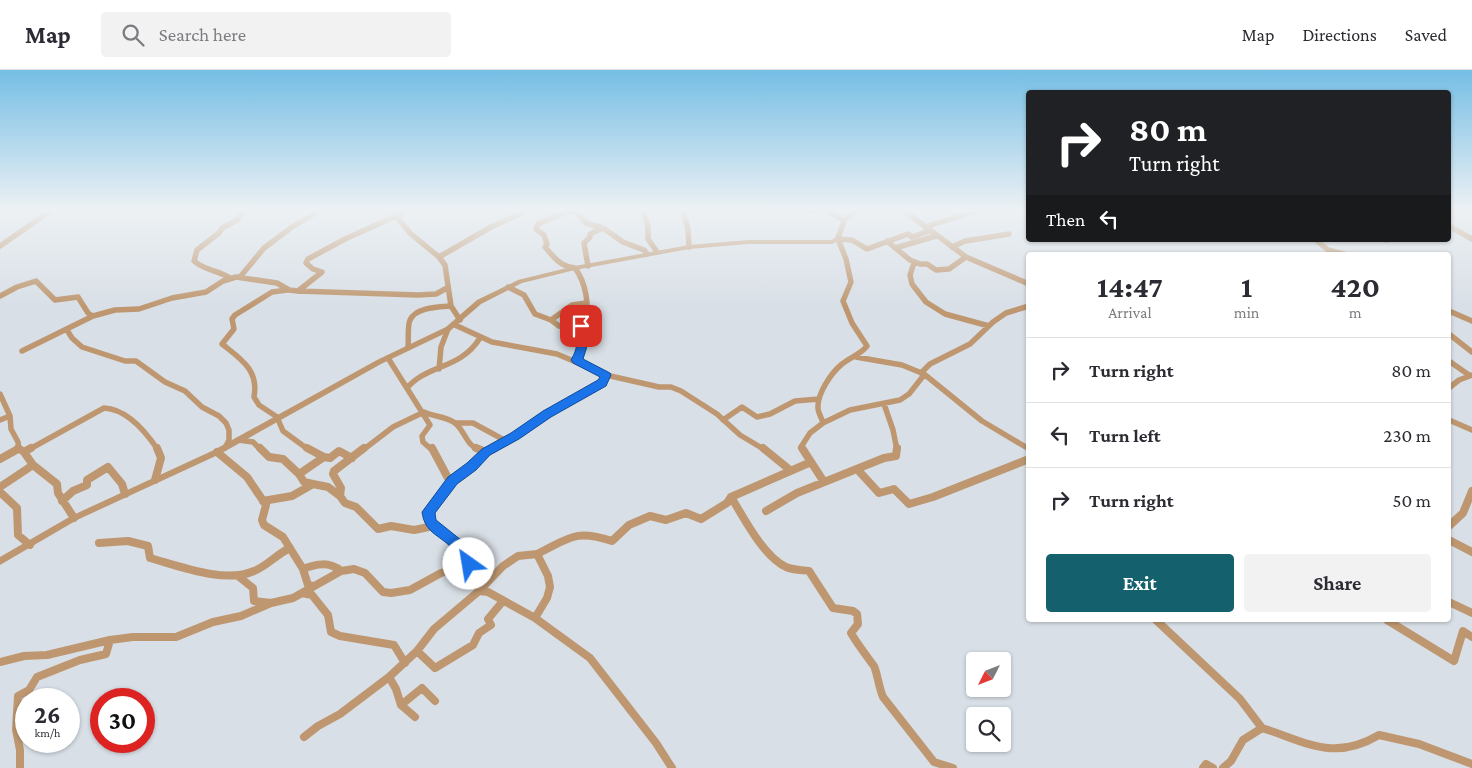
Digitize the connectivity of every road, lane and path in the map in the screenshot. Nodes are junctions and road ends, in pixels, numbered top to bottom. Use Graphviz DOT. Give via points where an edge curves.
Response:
graph roads {
  1 [pos="887,241"];
  2 [pos="208,242"];
  3 [pos="272,242"];
  4 [pos="340,242"];
  5 [pos="420,242"];
  6 [pos="465,242"];
  7 [pos="546,242"];
  8 [pos="585,242"];
  9 [pos="622,242"];
  10 [pos="649,242"];
  11 [pos="689,242"];
  12 [pos="833,242"];
  13 [pos="839,242"];
  14 [pos="855,242"];
  15 [pos="886,242"];
  16 [pos="917,242"];
  17 [pos="944,242"];
  18 [pos="968,242"];
  19 [pos="1318,242"];
  20 [pos="689,247"];
  21 [pos="952,247"];
  22 [pos="895,248"];
  23 [pos="657,252"];
  24 [pos="1336,252"];
  25 [pos="647,254"];
  26 [pos="439,257"];
  27 [pos="966,258"];
  28 [pos="914,263"];
  29 [pos="588,266"];
  30 [pos="575,268"];
  31 [pos="240,277"];
  32 [pos="230,278"];
  33 [pos="1026,283"];
  34 [pos="508,287"];
  35 [pos="448,288"];
  36 [pos="289,290"];
  37 [pos="298,291"];
  38 [pos="0,296"];
  39 [pos="586,303"];
  40 [pos="451,306"];
  41 [pos="1026,307"];
  42 [pos="1451,311"];
  43 [pos="93,316"];
  44 [pos="551,320"];
  45 [pos="1472,322"];
  46 [pos="454,324"];
  47 [pos="989,326"];
  48 [pos="67,330"];
  49 [pos="576,332"];
  50 [pos="1451,336"];
  51 [pos="480,338"];
  52 [pos="408,348"];
  53 [pos="22,351"];
  54 [pos="1472,352"];
  55 [pos="856,357"];
  56 [pos="388,358"];
  57 [pos="576,360"];
  58 [pos="1451,362"];
  59 [pos="439,369"];
  60 [pos="922,374"];
  61 [pos="606,375"];
  62 [pos="1471,375"];
  63 [pos="1451,386"];
  64 [pos="407,388"];
  65 [pos="0,394"];
  66 [pos="820,399"];
  67 [pos="884,404"];
  68 [pos="424,412"];
  69 [pos="10,416"];
  70 [pos="278,417"];
  71 [pos="0,420"];
  72 [pos="723,420"];
  73 [pos="1451,421"];
  74 [pos="456,423"];
  75 [pos="823,423"];
  76 [pos="1472,430"];
  77 [pos="238,440"];
  78 [pos="506,440"];
  79 [pos="1026,447"];
  80 [pos="225,448"];
  81 [pos="21,450"];
  82 [pos="217,452"];
  83 [pos="486,452"];
  84 [pos="324,458"];
  85 [pos="352,458"];
  86 [pos="0,460"];
  87 [pos="1026,460"];
  88 [pos="811,462"];
  89 [pos="33,465"];
  90 [pos="857,469"];
  91 [pos="790,470"];
  92 [pos="299,474"];
  93 [pos="155,480"];
  94 [pos="453,480"];
  95 [pos="824,482"];
  96 [pos="313,484"];
  97 [pos="0,486"];
  98 [pos="0,492"];
  99 [pos="1472,492"];
  100 [pos="125,494"];
  101 [pos="340,496"];
  102 [pos="731,498"];
  103 [pos="62,501"];
  104 [pos="263,501"];
  105 [pos="766,511"];
  106 [pos="74,518"];
  107 [pos="1451,524"];
  108 [pos="434,526"];
  109 [pos="1451,541"];
  110 [pos="99,543"];
  111 [pos="30,545"];
  112 [pos="290,548"];
  113 [pos="1472,552"];
  114 [pos="537,554"];
  115 [pos="0,561"];
  116 [pos="469,564"];
  117 [pos="303,569"];
  118 [pos="341,571"];
  119 [pos="238,576"];
  120 [pos="313,586"];
  121 [pos="480,591"];
  122 [pos="302,593"];
  123 [pos="503,601"];
  124 [pos="271,603"];
  125 [pos="1451,603"];
  126 [pos="1472,613"];
  127 [pos="535,618"];
  128 [pos="1158,622"];
  129 [pos="1400,623"];
  130 [pos="1472,637"];
  131 [pos="110,640"];
  132 [pos="417,651"];
  133 [pos="0,662"];
  134 [pos="404,663"];
  135 [pos="389,678"];
  136 [pos="435,701"];
  137 [pos="401,705"];
  138 [pos="415,717"];
  139 [pos="1262,728"];
  140 [pos="304,737"];
  141 [pos="1472,764"];
  142 [pos="20,768"];
  143 [pos="672,768"];
  144 [pos="953,768"];
  145 [pos="1203,768"];
  146 [pos="1213,768"];
  147 [pos="1224,768"];
  1 -- 22 [label="street"];
  2 -- 32 [label="street" via="200,247 194,262 203,269 219,271"];
  3 -- 31 [label="street"];
  4 -- 37 [label="street" via="308,258 306,263 322,272"];
  5 -- 26 [label="street"];
  6 -- 26 [label="street"];
  7 -- 30 [label="street" via="545,247 560,266"];
  8 -- 29 [label="street"];
  9 -- 25 [label="street"];
  10 -- 23 [label="street"];
  11 -- 20 [label="street"];
  12 -- 20 [label="street"];
  13 -- 55 [label="street" via="851,282 843,302 867,346"];
  14 -- 15 [label="street" via="867,249"];
  16 -- 22 [label="street"];
  17 -- 21 [label="street"];
  18 -- 21 [label="street"];
  19 -- 24 [label="street"];
  20 -- 23 [label="street"];
  21 -- 27 [label="street"];
  22 -- 28 [label="street"];
  23 -- 25 [label="street"];
  25 -- 29 [label="street"];
  26 -- 35 [label="street" via="445,265"];
  27 -- 28 [label="street" via="936,270 927,264"];
  27 -- 33 [label="street"];
  28 -- 47 [label="street" via="910,275 912,284 926,302 945,314"];
  29 -- 30 [label="street"];
  30 -- 34 [label="street"];
  30 -- 39 [label="street"];
  31 -- 32 [label="street"];
  31 -- 36 [label="street" via="277,284"];
  32 -- 43 [label="street" via="206,292 172,298 139,309 115,310"];
  34 -- 44 [label="street" via="529,300 535,314"];
  34 -- 46 [label="street" via="479,302"];
  35 -- 37 [label="street" via="436,294 418,295"];
  35 -- 40 [label="street"];
  36 -- 37 [label="street"];
  36 -- 70 [label="street" via="272,292 236,315 232,319 234,329 222,344 248,364 256,387 254,397 259,405"];
  38 -- 43 [label="street" via="36,281 55,300 78,297"];
  39 -- 44 [label="street" via="572,305"];
  39 -- 49 [label="street" via="584,323"];
  40 -- 46 [label="street"];
  40 -- 52 [label="street" via="415,314 410,320"];
  41 -- 47 [label="street" via="1006,313"];
  42 -- 45 [label="street"];
  43 -- 48 [label="street"];
  44 -- 49 [label="street"];
  46 -- 51 [label="street"];
  46 -- 52 [label="street"];
  46 -- 59 [label="street" via="441,347"];
  47 -- 60 [label="street" via="970,344 930,364"];
  48 -- 53 [label="street"];
  48 -- 80 [label="street" via="82,347 136,362 219,416 229,430"];
  49 -- 57 [label="street" via="582,343"];
  50 -- 54 [label="street"];
  51 -- 57 [label="street"];
  51 -- 59 [label="street" via="472,350 455,363"];
  52 -- 56 [label="street"];
  55 -- 60 [label="street" via="880,360"];
  55 -- 66 [label="street" via="841,364"];
  56 -- 64 [label="street"];
  56 -- 70 [label="street"];
  57 -- 61 [label="street"];
  58 -- 62 [label="street"];
  59 -- 64 [label="street" via="414,380"];
  60 -- 67 [label="street" via="909,394"];
  60 -- 79 [label="street" via="944,387 992,428"];
  61 -- 72 [label="street" via="671,387"];
  61 -- 78 [label="street" via="603,383"];
  62 -- 63 [label="street"];
  64 -- 68 [label="street"];
  65 -- 69 [label="street"];
  66 -- 72 [label="street" via="796,401 757,417 742,408"];
  66 -- 75 [label="street" via="818,408"];
  67 -- 75 [label="street" via="865,406"];
  67 -- 90 [label="street" via="897,453 892,458"];
  68 -- 74 [label="street"];
  68 -- 85 [label="street" via="393,427"];
  68 -- 94 [label="street" via="430,425 422,439 431,447 448,478"];
  69 -- 71 [label="street"];
  69 -- 81 [label="street" via="11,429"];
  70 -- 77 [label="street"];
  70 -- 84 [label="street" via="283,431"];
  72 -- 91 [label="street"];
  73 -- 76 [label="street"];
  74 -- 78 [label="street" via="473,423"];
  74 -- 83 [label="street" via="472,447"];
  75 -- 88 [label="street" via="810,433 801,447"];
  77 -- 80 [label="street"];
  77 -- 92 [label="street" via="253,442 268,457 283,459"];
  78 -- 83 [label="street"];
  80 -- 82 [label="street"];
  81 -- 86 [label="street"];
  81 -- 89 [label="street"];
  81 -- 93 [label="street" via="104,408 113,408 156,445 161,460"];
  82 -- 93 [label="street"];
  82 -- 104 [label="street" via="247,477"];
  83 -- 94 [label="street"];
  84 -- 85 [label="street" via="341,451"];
  84 -- 92 [label="street"];
  85 -- 101 [label="street" via="333,474 341,488"];
  87 -- 90 [label="street" via="909,504 894,489 879,494"];
  88 -- 91 [label="street"];
  88 -- 95 [label="street"];
  89 -- 97 [label="street"];
  89 -- 103 [label="street" via="56,484"];
  90 -- 95 [label="street"];
  91 -- 102 [label="street"];
  92 -- 96 [label="street" via="304,482"];
  93 -- 100 [label="street"];
  94 -- 108 [label="street" via="428,512 428,519"];
  95 -- 105 [label="street"];
  96 -- 101 [label="street" via="328,487"];
  96 -- 104 [label="street" via="292,496"];
  98 -- 111 [label="street" via="17,508 18,535"];
  99 -- 107 [label="street" via="1463,513"];
  100 -- 103 [label="street" via="122,484 108,467"];
  100 -- 106 [label="street"];
  101 -- 108 [label="street" via="378,529 392,526 414,530"];
  102 -- 114 [label="street" via="700,519 686,513 666,520 650,516 628,525 612,540 578,534"];
  102 -- 144 [label="street" via="756,536 782,565 810,571 833,608 857,614 858,624 851,633 876,668 883,697 934,762"];
  103 -- 106 [label="street"];
  104 -- 112 [label="street" via="266,509 262,520 264,525 283,538"];
  106 -- 111 [label="street"];
  108 -- 116 [label="street" via="457,544"];
  109 -- 113 [label="street"];
  110 -- 119 [label="street" via="128,541 148,546 150,558 203,572"];
  111 -- 115 [label="street"];
  112 -- 117 [label="street"];
  112 -- 119 [label="street" via="255,571"];
  114 -- 121 [label="street" via="518,556 503,566"];
  114 -- 127 [label="street" via="548,577 549,596"];
  116 -- 118 [label="street" via="440,573 410,590 391,593 383,592 365,573"];
  116 -- 121 [label="street"];
  117 -- 118 [label="street" via="324,564 336,566"];
  117 -- 120 [label="street" via="305,580"];
  118 -- 120 [label="street"];
  119 -- 124 [label="street" via="253,588 254,601"];
  120 -- 122 [label="street"];
  121 -- 123 [label="street"];
  121 -- 132 [label="street" via="434,629"];
  122 -- 124 [label="street"];
  122 -- 134 [label="street" via="312,595 328,614 332,632 394,645"];
  123 -- 127 [label="street"];
  123 -- 132 [label="street" via="488,619 491,625 479,633 473,645 440,667 435,668"];
  124 -- 131 [label="street" via="176,637"];
  125 -- 126 [label="street"];
  127 -- 143 [label="street" via="590,658"];
  128 -- 139 [label="street" via="1240,699"];
  129 -- 130 [label="street" via="1454,661 1463,631"];
  131 -- 133 [label="street"];
  131 -- 142 [label="street" via="106,654 80,660 37,677 29,690 18,696 16,730"];
  132 -- 134 [label="street"];
  134 -- 135 [label="street"];
  135 -- 137 [label="street"];
  135 -- 140 [label="street"];
  136 -- 137 [label="street" via="422,688"];
  137 -- 138 [label="street"];
  139 -- 141 [label="street" via="1309,745 1342,750 1359,746 1379,735 1419,744"];
  139 -- 147 [label="street" via="1243,740"];
  145 -- 146 [label="street" via="1206,764"];
}
